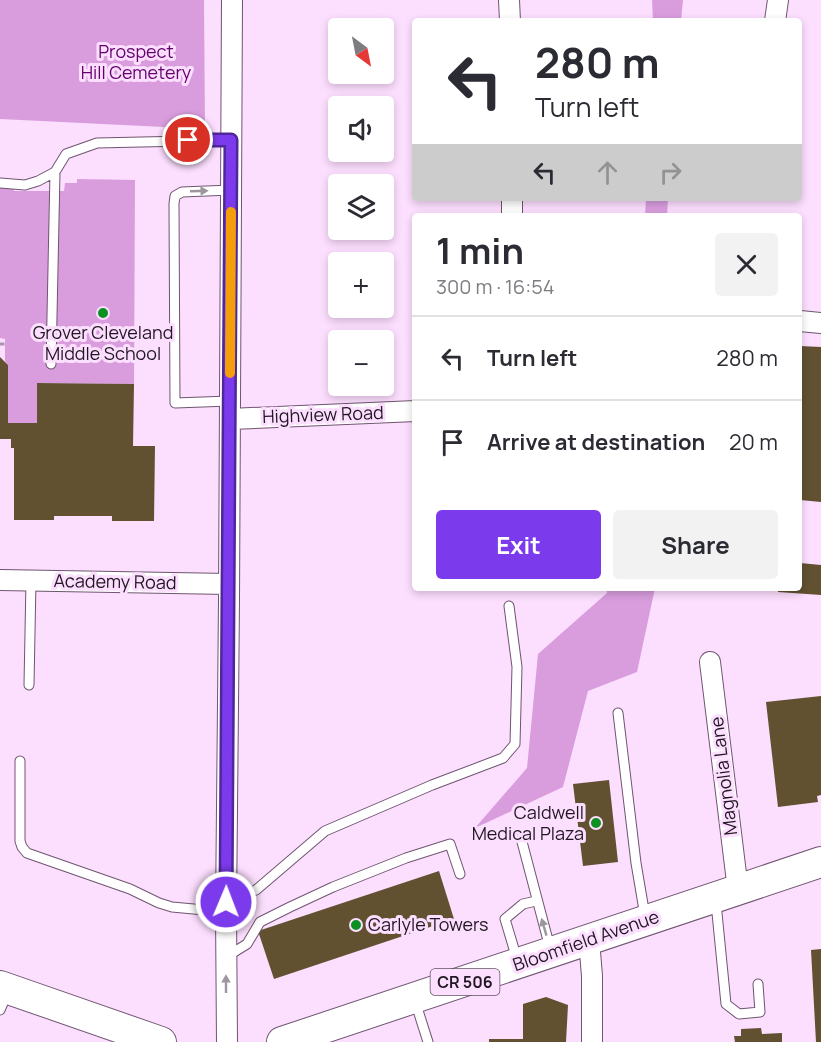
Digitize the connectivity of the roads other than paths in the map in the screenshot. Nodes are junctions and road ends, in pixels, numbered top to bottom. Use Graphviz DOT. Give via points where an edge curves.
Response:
graph roads {
  1 [pos="232,0"];
  2 [pos="509,0"];
  3 [pos="778,0"];
  4 [pos="510,18"];
  5 [pos="775,18"];
  6 [pos="231,140"];
  7 [pos="55,172"];
  8 [pos="0,183"];
  9 [pos="231,190"];
  10 [pos="802,321"];
  11 [pos="821,323"];
  12 [pos="51,363"];
  13 [pos="230,410"];
  14 [pos="412,411"];
  15 [pos="0,580"];
  16 [pos="31,580"];
  17 [pos="229,584"];
  18 [pos="509,606"];
  19 [pos="710,662"];
  20 [pos="28,685"];
  21 [pos="618,713"];
  22 [pos="20,761"];
  23 [pos="521,838"];
  24 [pos="821,862"];
  25 [pos="460,874"];
  26 [pos="727,894"];
  27 [pos="537,901"];
  28 [pos="226,907"];
  29 [pos="646,921"];
  30 [pos="589,940"];
  31 [pos="552,953"];
  32 [pos="226,957"];
  33 [pos="519,964"];
  34 [pos="758,984"];
  35 [pos="3,995"];
  36 [pos="415,999"];
  37 [pos="161,1042"];
  38 [pos="227,1042"];
  39 [pos="282,1042"];
  40 [pos="428,1042"];
  41 [pos="592,1042"];
  1 -- 6 [label="street"];
  2 -- 4 [label="street"];
  3 -- 5 [label="street"];
  6 -- 7 [label="lane" via="97,143 66,154"];
  6 -- 9 [label="street"];
  7 -- 8 [label="lane" via="25,184"];
  7 -- 12 [label="lane"];
  9 -- 13 [label="street"];
  13 -- 9 [label="lane, one-way" via="175,403 174,204 175,196 182,192"];
  10 -- 11 [label="street"];
  13 -- 14 [label="street, Highview Road"];
  13 -- 17 [label="street"];
  15 -- 16 [label="street, Academy Road"];
  16 -- 17 [label="street, Academy Road"];
  16 -- 20 [label="lane"];
  17 -- 28 [label="street"];
  18 -- 28 [label="lane" via="517,667 515,744 503,758 326,831 256,890"];
  19 -- 26 [label="street, Magnolia Lane"];
  21 -- 29 [label="lane"];
  22 -- 28 [label="lane" via="20,840 27,853 165,905"];
  23 -- 27 [label="lane"];
  24 -- 26 [label="main road, Bloomfield Avenue / CR 506"];
  25 -- 32 [label="lane" via="450,844 406,858 260,922 247,944"];
  26 -- 29 [label="main road, Bloomfield Avenue / CR 506"];
  26 -- 34 [label="lane" via="726,1004 739,1014 760,1012"];
  31 -- 27 [label="lane, one-way"];
  27 -- 33 [label="lane" via="523,904 506,919"];
  28 -- 32 [label="street"];
  29 -- 30 [label="main road, Bloomfield Avenue / CR 506"];
  30 -- 31 [label="main road, Bloomfield Avenue / CR 506"];
  30 -- 41 [label="street"];
  31 -- 33 [label="main road, Bloomfield Avenue / CR 506"];
  38 -- 32 [label="street, one-way"];
  33 -- 36 [label="main road, Bloomfield Avenue / CR 506"];
  35 -- 37 [label="main road"];
  36 -- 39 [label="main road, Bloomfield Avenue / CR 506" via="324,1032"];
  36 -- 40 [label="lane"];
}
